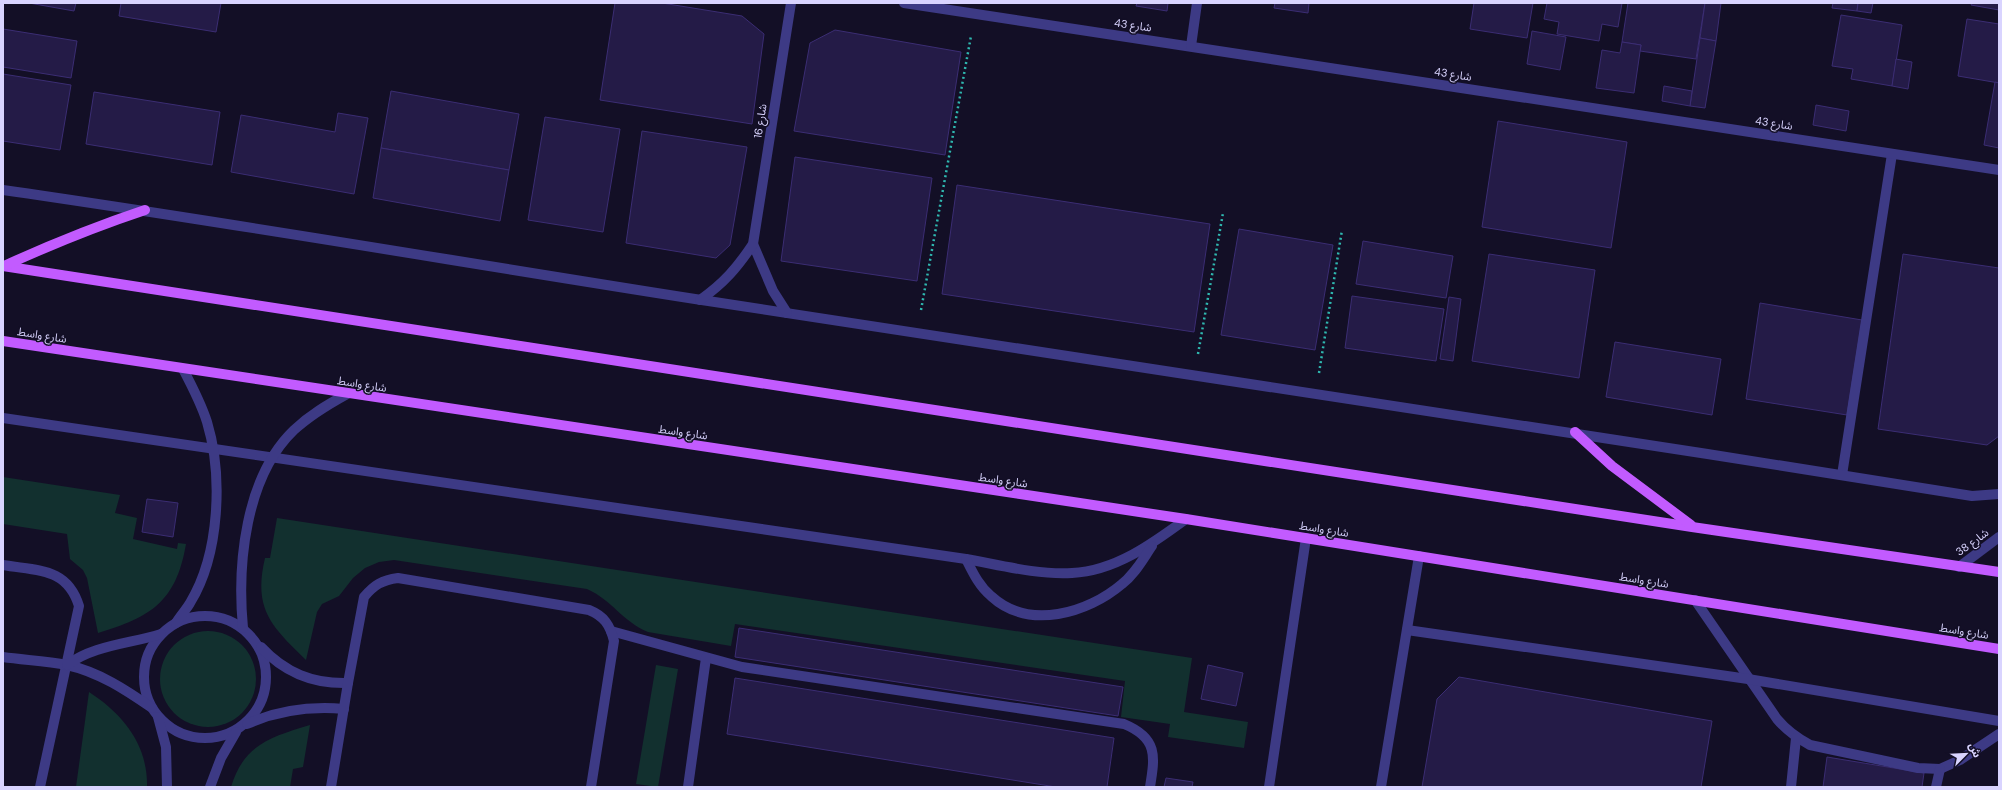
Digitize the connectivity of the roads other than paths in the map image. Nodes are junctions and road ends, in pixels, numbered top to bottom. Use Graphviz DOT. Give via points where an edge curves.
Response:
graph roads {
  1 [pos="791,3"];
  2 [pos="904,3"];
  3 [pos="1197,3"];
  4 [pos="1191,46"];
  5 [pos="1892,154"];
  6 [pos="1999,170"];
  7 [pos="3,190"];
  8 [pos="145,210"];
  9 [pos="753,244"];
  10 [pos="4,266"];
  11 [pos="700,300"];
  12 [pos="787,313"];
  13 [pos="3,341"];
  14 [pos="183,369"];
  15 [pos="346,394"];
  16 [pos="3,418"];
  17 [pos="1575,432"];
  18 [pos="214,449"];
  19 [pos="272,458"];
  20 [pos="1842,475"];
  21 [pos="1999,494"];
  22 [pos="1186,520"];
  23 [pos="1692,526"];
  24 [pos="1999,537"];
  25 [pos="1306,538"];
  26 [pos="1153,544"];
  27 [pos="1419,556"];
  28 [pos="966,559"];
  29 [pos="3,565"];
  30 [pos="1959,567"];
  31 [pos="1999,572"];
  32 [pos="1695,600"];
  33 [pos="176,623"];
  34 [pos="243,628"];
  35 [pos="1407,630"];
  36 [pos="612,631"];
  37 [pos="161,634"];
  38 [pos="257,643"];
  39 [pos="1999,649"];
  40 [pos="3,657"];
  41 [pos="706,658"];
  42 [pos="67,666"];
  43 [pos="1748,679"];
  44 [pos="348,683"];
  45 [pos="152,708"];
  46 [pos="344,709"];
  47 [pos="158,717"];
  48 [pos="1999,721"];
  49 [pos="246,724"];
  50 [pos="236,732"];
  51 [pos="1999,734"];
  52 [pos="1796,738"];
  53 [pos="1940,769"];
  54 [pos="40,787"];
  55 [pos="167,787"];
  56 [pos="210,787"];
  57 [pos="331,787"];
  58 [pos="591,787"];
  59 [pos="688,787"];
  60 [pos="1150,787"];
  61 [pos="1268,787"];
  62 [pos="1381,787"];
  63 [pos="1791,787"];
  64 [pos="1936,787"];
  1 -- 9 [label="street, شارع 16"];
  2 -- 4 [label="street, شارع 43"];
  3 -- 4 [label="street"];
  4 -- 5 [label="street, شارع 43"];
  5 -- 6 [label="street, شارع 43"];
  5 -- 20 [label="street"];
  7 -- 8 [label="street"];
  8 -- 10 [label="main road" via="64,240"];
  8 -- 11 [label="street"];
  9 -- 11 [label="street, شارع 16" via="739,266 721,285"];
  9 -- 12 [label="street" via="773,291"];
  10 -- 23 [label="main road"];
  11 -- 12 [label="street"];
  12 -- 17 [label="street"];
  13 -- 14 [label="main road, شارع واسط"];
  14 -- 15 [label="main road, شارع واسط"];
  14 -- 18 [label="street" via="207,421"];
  15 -- 19 [label="street" via="318,410 293,431"];
  15 -- 22 [label="main road, شارع واسط"];
  16 -- 18 [label="street"];
  17 -- 20 [label="street"];
  17 -- 23 [label="main road" via="1612,466"];
  18 -- 19 [label="street"];
  18 -- 33 [label="street" via="216,509 209,552 202,578 190,603"];
  19 -- 28 [label="street"];
  19 -- 34 [label="street" via="256,494 248,529 241,578"];
  20 -- 21 [label="street" via="1972,496"];
  22 -- 25 [label="main road, شارع واسط"];
  22 -- 26 [label="street"];
  23 -- 30 [label="main road"];
  24 -- 30 [label="street, شارع 38"];
  25 -- 27 [label="main road, شارع واسط"];
  25 -- 61 [label="street"];
  26 -- 28 [label="street" via="1128,558 1073,573 1046,572"];
  26 -- 28 [label="street" via="1140,565 1123,584 1104,598 1081,609 1058,614 1034,615 1012,609 992,597 976,580"];
  27 -- 32 [label="main road, شارع واسط"];
  27 -- 35 [label="street"];
  29 -- 42 [label="street" via="54,574 66,581 75,592 79,606"];
  30 -- 31 [label="main road"];
  32 -- 39 [label="main road, شارع واسط"];
  32 -- 43 [label="street"];
  33 -- 34 [label="street" via="192,616 210,615 228,619"];
  33 -- 37 [label="street"];
  34 -- 38 [label="street"];
  35 -- 43 [label="street"];
  35 -- 62 [label="street"];
  36 -- 41 [label="street"];
  36 -- 44 [label="street" via="607,621 589,610 398,578 384,580 373,586 364,597"];
  36 -- 58 [label="street" via="614,641"];
  37 -- 42 [label="street" via="98,650 76,659"];
  37 -- 45 [label="street" via="150,650 144,670 145,689"];
  38 -- 44 [label="street" via="281,666 297,675 330,684"];
  38 -- 49 [label="street" via="266,664 267,686 260,707"];
  40 -- 42 [label="street"];
  41 -- 59 [label="street"];
  41 -- 60 [label="street" via="755,669 1124,724 1138,730 1148,741 1154,755"];
  42 -- 45 [label="street" via="111,682"];
  42 -- 54 [label="street"];
  43 -- 48 [label="street"];
  43 -- 52 [label="street" via="1777,719"];
  44 -- 46 [label="street"];
  45 -- 47 [label="street"];
  46 -- 49 [label="street" via="304,708"];
  46 -- 57 [label="street"];
  47 -- 50 [label="street" via="170,728 186,736 220,738"];
  47 -- 55 [label="street" via="166,747"];
  49 -- 50 [label="street"];
  50 -- 56 [label="street" via="221,758"];
  51 -- 53 [label="street" via="1960,760"];
  52 -- 53 [label="street" via="1810,745 1918,768"];
  52 -- 63 [label="street"];
  53 -- 64 [label="street"];
}
